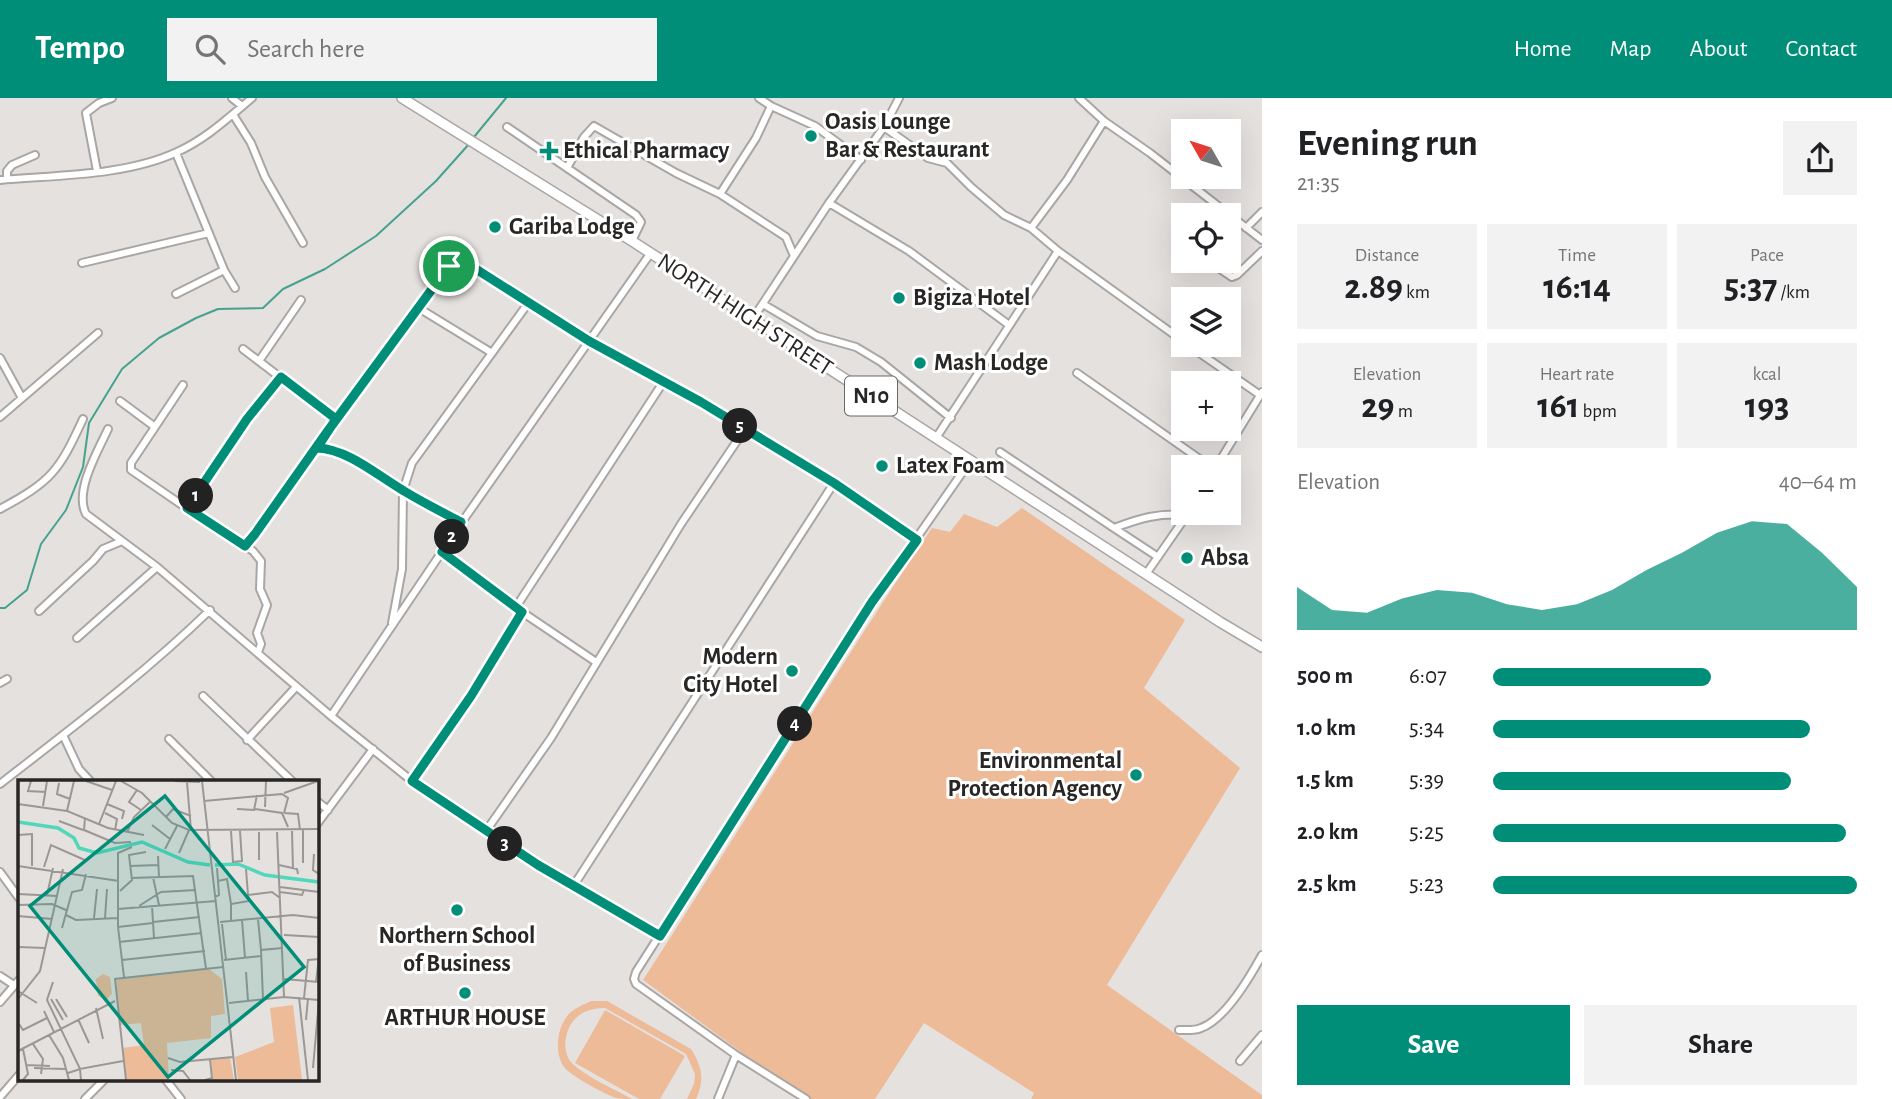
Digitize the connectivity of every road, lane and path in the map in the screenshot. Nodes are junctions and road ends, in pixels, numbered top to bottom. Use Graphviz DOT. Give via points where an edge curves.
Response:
graph roads {
  1 [pos="112,98"];
  2 [pos="232,98"];
  3 [pos="252,98"];
  4 [pos="402,98"];
  5 [pos="759,98"];
  6 [pos="899,98"];
  7 [pos="1079,98"];
  8 [pos="242,106"];
  9 [pos="771,106"];
  10 [pos="234,116"];
  11 [pos="1104,121"];
  12 [pos="507,127"];
  13 [pos="884,127"];
  14 [pos="176,153"];
  15 [pos="35,155"];
  16 [pos="861,160"];
  17 [pos="567,168"];
  18 [pos="97,171"];
  19 [pos="4,179"];
  20 [pos="720,194"];
  21 [pos="829,203"];
  22 [pos="1262,212"];
  23 [pos="1031,228"];
  24 [pos="1246,228"];
  25 [pos="209,233"];
  26 [pos="1262,240"];
  27 [pos="632,241"];
  28 [pos="303,243"];
  29 [pos="1058,251"];
  30 [pos="1262,251"];
  31 [pos="650,254"];
  32 [pos="794,257"];
  33 [pos="82,263"];
  34 [pos="224,270"];
  35 [pos="1241,271"];
  36 [pos="235,288"];
  37 [pos="176,294"];
  38 [pos="301,300"];
  39 [pos="529,302"];
  40 [pos="763,304"];
  41 [pos="417,307"];
  42 [pos="752,320"];
  43 [pos="1009,326"];
  44 [pos="1171,332"];
  45 [pos="98,333"];
  46 [pos="589,341"];
  47 [pos="243,349"];
  48 [pos="492,353"];
  49 [pos="1206,357"];
  50 [pos="0,358"];
  51 [pos="259,361"];
  52 [pos="1077,373"];
  53 [pos="281,377"];
  54 [pos="664,381"];
  55 [pos="183,385"];
  56 [pos="1261,393"];
  57 [pos="22,398"];
  58 [pos="120,401"];
  59 [pos="0,417"];
  60 [pos="951,418"];
  61 [pos="83,419"];
  62 [pos="336,419"];
  63 [pos="155,427"];
  64 [pos="108,429"];
  65 [pos="745,429"];
  66 [pos="936,438"];
  67 [pos="317,448"];
  68 [pos="1000,452"];
  69 [pos="1197,455"];
  70 [pos="1222,455"];
  71 [pos="971,460"];
  72 [pos="834,483"];
  73 [pos="403,491"];
  74 [pos="187,508"];
  75 [pos="0,509"];
  76 [pos="1141,509"];
  77 [pos="1171,513"];
  78 [pos="1146,516"];
  79 [pos="461,522"];
  80 [pos="1180,525"];
  81 [pos="1114,528"];
  82 [pos="917,540"];
  83 [pos="122,541"];
  84 [pos="245,546"];
  85 [pos="442,552"];
  86 [pos="1158,557"];
  87 [pos="157,567"];
  88 [pos="1146,574"];
  89 [pos="519,609"];
  90 [pos="209,610"];
  91 [pos="39,611"];
  92 [pos="392,627"];
  93 [pos="77,638"];
  94 [pos="1262,647"];
  95 [pos="257,652"];
  96 [pos="596,663"];
  97 [pos="8,679"];
  98 [pos="0,683"];
  99 [pos="296,687"];
  100 [pos="203,696"];
  101 [pos="331,716"];
  102 [pos="63,735"];
  103 [pos="169,739"];
  104 [pos="247,740"];
  105 [pos="373,749"];
  106 [pos="89,780"];
  107 [pos="210,780"];
  108 [pos="291,780"];
  109 [pos="412,781"];
  110 [pos="0,784"];
  111 [pos="318,802"];
  112 [pos="328,810"];
  113 [pos="318,823"];
  114 [pos="486,831"];
  115 [pos="0,872"];
  116 [pos="574,885"];
  117 [pos="18,897"];
  118 [pos="660,936"];
  119 [pos="1262,955"];
  120 [pos="0,976"];
  121 [pos="17,983"];
  122 [pos="0,1002"];
  123 [pos="1179,1030"];
  124 [pos="1262,1035"];
  125 [pos="736,1055"];
  126 [pos="1240,1060"];
  127 [pos="18,1076"];
  128 [pos="102,1082"];
  129 [pos="168,1082"];
  130 [pos="0,1097"];
  131 [pos="85,1099"];
  132 [pos="181,1099"];
  133 [pos="718,1099"];
  134 [pos="806,1099"];
  1 -- 18 [label="street" via="86,113"];
  2 -- 8 [label="street"];
  3 -- 8 [label="street"];
  4 -- 27 [label="highway, NORTH HIGH STREET / N10"];
  5 -- 9 [label="street"];
  6 -- 13 [label="street"];
  7 -- 11 [label="street"];
  8 -- 10 [label="street"];
  9 -- 16 [label="street" via="815,126"];
  9 -- 20 [label="street"];
  10 -- 14 [label="street"];
  10 -- 28 [label="street"];
  11 -- 23 [label="street" via="1068,180"];
  11 -- 24 [label="street"];
  12 -- 17 [label="street"];
  13 -- 16 [label="street"];
  13 -- 23 [label="street" via="928,158 947,163 1004,215"];
  14 -- 18 [label="street" via="145,164"];
  14 -- 25 [label="street"];
  15 -- 19 [label="street" via="12,165"];
  16 -- 21 [label="street"];
  17 -- 20 [label="street" via="594,126"];
  17 -- 27 [label="street" via="636,215 641,222"];
  18 -- 19 [label="street"];
  20 -- 32 [label="street" via="786,237"];
  21 -- 32 [label="street"];
  21 -- 43 [label="street" via="909,251"];
  22 -- 24 [label="street"];
  23 -- 29 [label="street"];
  24 -- 26 [label="street"];
  25 -- 33 [label="street"];
  25 -- 34 [label="street"];
  27 -- 31 [label="highway, NORTH HIGH STREET / N10"];
  29 -- 43 [label="street"];
  29 -- 44 [label="street"];
  30 -- 35 [label="street"];
  31 -- 42 [label="highway, NORTH HIGH STREET / N10"];
  31 -- 46 [label="street"];
  32 -- 40 [label="street"];
  34 -- 36 [label="street"];
  34 -- 37 [label="street"];
  38 -- 51 [label="street"];
  39 -- 41 [label="street" via="459,262 449,266"];
  39 -- 46 [label="street"];
  39 -- 48 [label="street"];
  40 -- 42 [label="street"];
  40 -- 60 [label="street" via="817,336 856,347 881,362"];
  41 -- 48 [label="street"];
  41 -- 62 [label="street"];
  42 -- 66 [label="highway, NORTH HIGH STREET / N10"];
  43 -- 60 [label="street"];
  45 -- 57 [label="street"];
  46 -- 54 [label="street"];
  46 -- 79 [label="street"];
  47 -- 51 [label="street"];
  48 -- 73 [label="street" via="422,447"];
  49 -- 56 [label="street"];
  50 -- 57 [label="street"];
  51 -- 53 [label="street"];
  52 -- 69 [label="street"];
  53 -- 62 [label="street"];
  53 -- 74 [label="street"];
  54 -- 65 [label="street"];
  54 -- 89 [label="street"];
  55 -- 63 [label="street"];
  56 -- 70 [label="street"];
  57 -- 59 [label="street"];
  58 -- 63 [label="street"];
  60 -- 66 [label="street"];
  61 -- 75 [label="street" via="59,467 29,493"];
  62 -- 67 [label="street"];
  63 -- 74 [label="street" via="131,470"];
  64 -- 83 [label="street" via="92,464 82,505 86,514"];
  65 -- 72 [label="street"];
  65 -- 96 [label="street"];
  66 -- 71 [label="highway, NORTH HIGH STREET / N10"];
  67 -- 73 [label="street" via="340,453"];
  67 -- 84 [label="street"];
  68 -- 81 [label="street"];
  71 -- 82 [label="street"];
  71 -- 88 [label="highway, NORTH HIGH STREET / N10"];
  72 -- 82 [label="street"];
  72 -- 116 [label="street"];
  73 -- 79 [label="street"];
  73 -- 92 [label="street" via="402,569"];
  74 -- 84 [label="street"];
  76 -- 78 [label="street"];
  77 -- 78 [label="street"];
  78 -- 81 [label="street"];
  79 -- 85 [label="street"];
  80 -- 86 [label="street"];
  81 -- 86 [label="street"];
  82 -- 118 [label="street" via="872,602"];
  83 -- 87 [label="street"];
  83 -- 91 [label="street" via="103,549"];
  84 -- 95 [label="street" via="261,561 260,589 267,605 257,633 261,644"];
  85 -- 89 [label="street"];
  85 -- 92 [label="street"];
  86 -- 88 [label="street"];
  87 -- 90 [label="street"];
  87 -- 93 [label="street"];
  88 -- 94 [label="highway, NORTH HIGH STREET / N10"];
  89 -- 96 [label="street"];
  89 -- 109 [label="street" via="471,696"];
  90 -- 95 [label="street"];
  90 -- 102 [label="street" via="175,644"];
  92 -- 101 [label="street"];
  95 -- 99 [label="street"];
  96 -- 114 [label="street"];
  97 -- 98 [label="street"];
  99 -- 101 [label="street"];
  99 -- 104 [label="street"];
  100 -- 104 [label="street"];
  101 -- 105 [label="street"];
  102 -- 106 [label="street"];
  102 -- 110 [label="street"];
  103 -- 107 [label="street"];
  104 -- 108 [label="street"];
  105 -- 109 [label="street"];
  105 -- 112 [label="street"];
  109 -- 114 [label="street"];
  111 -- 112 [label="street"];
  112 -- 113 [label="street"];
  114 -- 116 [label="street"];
  115 -- 117 [label="street"];
  116 -- 118 [label="street"];
  118 -- 125 [label="street" via="636,972 636,984"];
  119 -- 123 [label="street" via="1239,993 1213,1021 1203,1028"];
  120 -- 121 [label="street"];
  121 -- 122 [label="street"];
  124 -- 126 [label="street"];
  125 -- 133 [label="street"];
  125 -- 134 [label="street"];
  127 -- 130 [label="street"];
  128 -- 131 [label="street"];
  129 -- 132 [label="street"];
}
